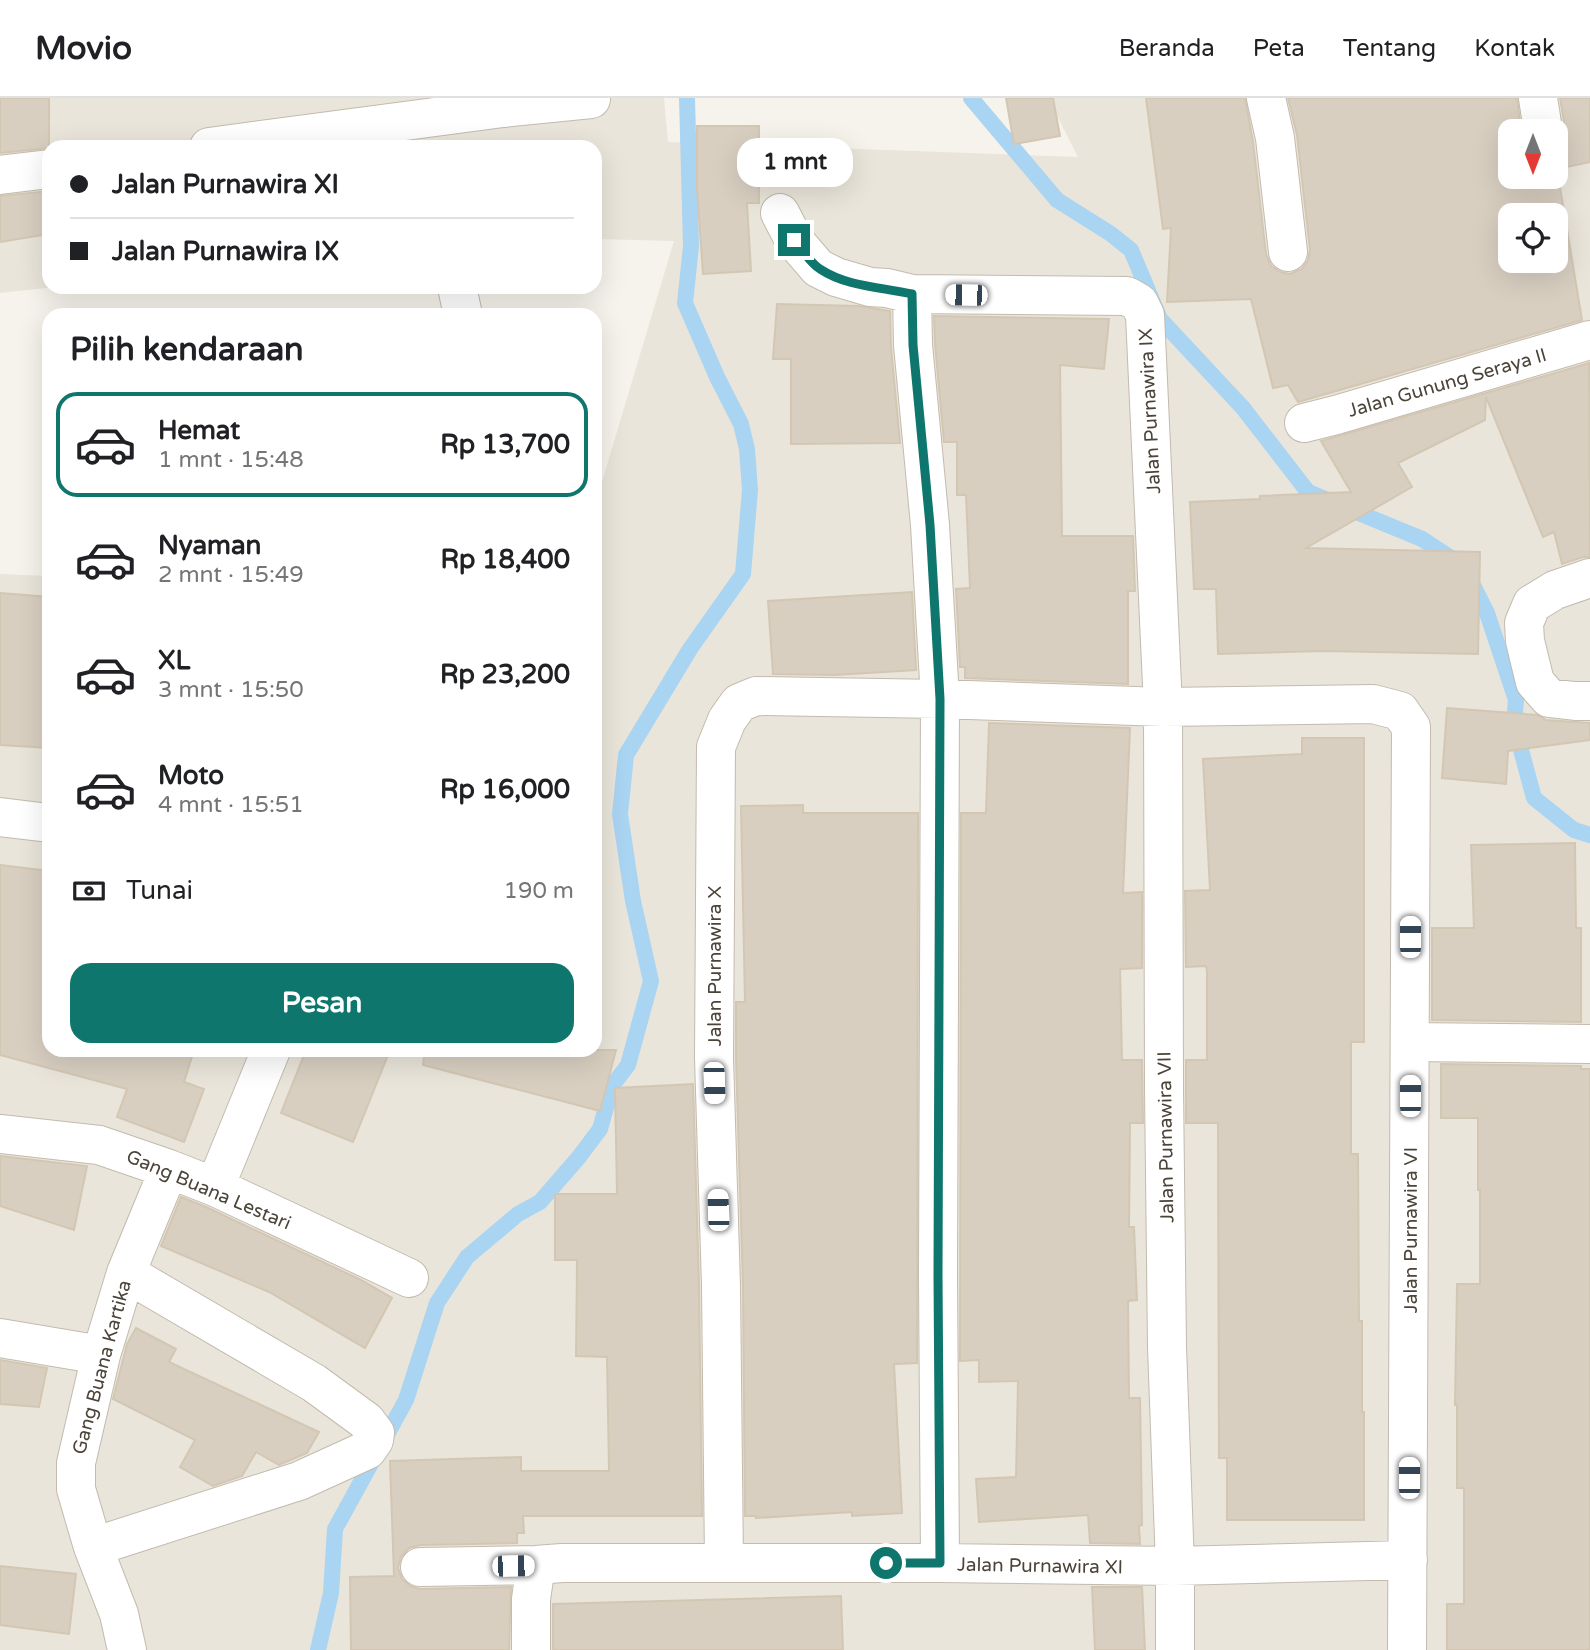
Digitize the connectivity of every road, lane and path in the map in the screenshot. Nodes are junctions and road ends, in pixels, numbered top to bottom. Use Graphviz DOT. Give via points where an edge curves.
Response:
graph roads {
  1 [pos="1266,98"];
  2 [pos="591,99"];
  3 [pos="430,132"];
  4 [pos="312,140"];
  5 [pos="42,170"];
  6 [pos="0,176"];
  7 [pos="780,213"];
  8 [pos="1288,252"];
  9 [pos="912,294"];
  10 [pos="1590,340"];
  11 [pos="1304,423"];
  12 [pos="1590,578"];
  13 [pos="940,699"];
  14 [pos="1590,701"];
  15 [pos="1163,707"];
  16 [pos="0,817"];
  17 [pos="42,822"];
  18 [pos="1410,1042"];
  19 [pos="1590,1044"];
  20 [pos="268,1057"];
  21 [pos="0,1134"];
  22 [pos="169,1169"];
  23 [pos="215,1187"];
  24 [pos="126,1273"];
  25 [pos="409,1278"];
  26 [pos="0,1338"];
  27 [pos="101,1354"];
  28 [pos="93,1547"];
  29 [pos="1408,1560"];
  30 [pos="724,1563"];
  31 [pos="940,1563"];
  32 [pos="536,1565"];
  33 [pos="1175,1566"];
  34 [pos="420,1567"];
  35 [pos="127,1650"];
  36 [pos="531,1650"];
  37 [pos="1175,1650"];
  38 [pos="1407,1650"];
  1 -- 8 [label="street"];
  2 -- 3 [label="street" via="503,108"];
  3 -- 4 [label="street"];
  5 -- 6 [label="street"];
  7 -- 9 [label="street, Jalan Purnawira IX" via="794,240 818,268 870,287"];
  9 -- 13 [label="street"];
  9 -- 15 [label="street, Jalan Purnawira IX" via="1127,296 1139,303 1145,315"];
  10 -- 11 [label="street, Jalan Gunung Seraya II"];
  12 -- 14 [label="street" via="1532,604 1524,623 1535,681 1549,698"];
  13 -- 15 [label="street"];
  13 -- 30 [label="street, Jalan Purnawira X" via="756,696 739,703 716,747 713,1058"];
  13 -- 31 [label="street"];
  15 -- 18 [label="street, Jalan Purnawira VI" via="1373,704 1400,711 1411,727"];
  15 -- 33 [label="street, Jalan Purnawira VII" via="1166,1279"];
  16 -- 17 [label="street"];
  18 -- 19 [label="street"];
  18 -- 29 [label="street, Jalan Purnawira VI"];
  20 -- 23 [label="street"];
  21 -- 22 [label="street, Gang Buana Lestari" via="99,1145"];
  22 -- 23 [label="street, Gang Buana Lestari"];
  22 -- 24 [label="street, Gang Buana Kartika"];
  23 -- 25 [label="street, Gang Buana Lestari"];
  24 -- 27 [label="street, Gang Buana Kartika"];
  24 -- 28 [label="street" via="314,1382 375,1433 367,1450 299,1481"];
  26 -- 27 [label="street"];
  27 -- 28 [label="street, Gang Buana Kartika" via="76,1463 76,1489"];
  28 -- 35 [label="street, Gang Buana Kartika" via="120,1614"];
  29 -- 33 [label="street, Jalan Purnawira XI"];
  29 -- 38 [label="street, Jalan Purnawira VI"];
  30 -- 31 [label="street, Jalan Purnawira XI"];
  30 -- 32 [label="street, Jalan Purnawira XI"];
  31 -- 33 [label="street, Jalan Purnawira XI"];
  32 -- 34 [label="street, Jalan Purnawira XI"];
  32 -- 36 [label="street"];
  33 -- 37 [label="street, Jalan Purnawira VII"];
}
